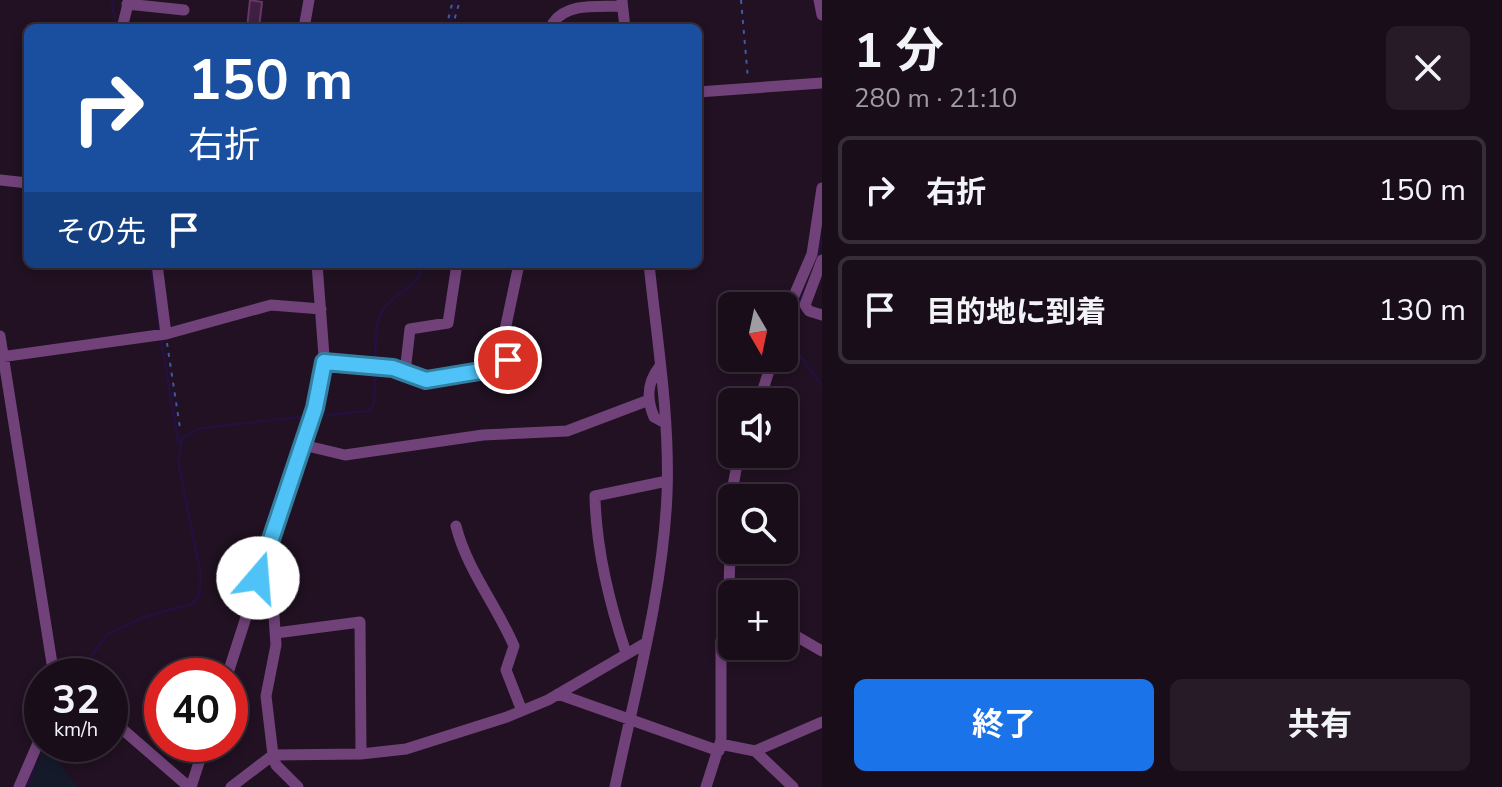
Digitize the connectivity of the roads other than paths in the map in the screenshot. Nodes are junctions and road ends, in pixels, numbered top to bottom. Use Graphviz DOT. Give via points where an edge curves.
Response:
graph roads {
  1 [pos="309,0"];
  2 [pos="819,0"];
  3 [pos="128,2"];
  4 [pos="622,3"];
  5 [pos="184,10"];
  6 [pos="822,15"];
  7 [pos="553,23"];
  8 [pos="123,24"];
  9 [pos="305,24"];
  10 [pos="625,24"];
  11 [pos="822,83"];
  12 [pos="702,92"];
  13 [pos="0,180"];
  14 [pos="24,183"];
  15 [pos="822,188"];
  16 [pos="822,206"];
  17 [pos="822,260"];
  18 [pos="158,268"];
  19 [pos="317,268"];
  20 [pos="456,268"];
  21 [pos="518,268"];
  22 [pos="649,268"];
  23 [pos="796,292"];
  24 [pos="321,309"];
  25 [pos="822,315"];
  26 [pos="166,334"];
  27 [pos="0,336"];
  28 [pos="2,357"];
  29 [pos="324,362"];
  30 [pos="660,366"];
  31 [pos="405,372"];
  32 [pos="649,400"];
  33 [pos="665,423"];
  34 [pos="303,445"];
  35 [pos="736,468"];
  36 [pos="667,481"];
  37 [pos="456,526"];
  38 [pos="730,580"];
  39 [pos="249,607"];
  40 [pos="276,633"];
  41 [pos="798,638"];
  42 [pos="644,644"];
  43 [pos="626,653"];
  44 [pos="821,653"];
  45 [pos="51,658"];
  46 [pos="233,658"];
  47 [pos="721,660"];
  48 [pos="558,694"];
  49 [pos="522,711"];
  50 [pos="629,719"];
  51 [pos="822,722"];
  52 [pos="128,734"];
  53 [pos="720,747"];
  54 [pos="755,751"];
  55 [pos="361,754"];
  56 [pos="273,755"];
  57 [pos="30,762"];
  58 [pos="199,762"];
  59 [pos="19,787"];
  60 [pos="190,787"];
  61 [pos="231,787"];
  62 [pos="298,787"];
  63 [pos="615,787"];
  64 [pos="706,787"];
  65 [pos="793,787"];
  1 -- 9 [label="street"];
  2 -- 6 [label="street"];
  3 -- 5 [label="street"];
  3 -- 8 [label="street"];
  4 -- 7 [label="street" via="571,9"];
  4 -- 10 [label="street"];
  11 -- 12 [label="street"];
  13 -- 14 [label="street"];
  15 -- 16 [label="street"];
  16 -- 23 [label="street" via="812,254"];
  17 -- 25 [label="street" via="805,305"];
  18 -- 26 [label="street"];
  19 -- 24 [label="street"];
  20 -- 31 [label="street" via="448,323 410,329"];
  21 -- 31 [label="street" via="505,326 507,365 426,380"];
  22 -- 30 [label="street"];
  24 -- 26 [label="street" via="264,306"];
  24 -- 29 [label="street"];
  26 -- 28 [label="street"];
  27 -- 28 [label="street"];
  28 -- 45 [label="street"];
  29 -- 31 [label="street"];
  29 -- 34 [label="street"];
  30 -- 32 [label="street" via="650,381"];
  30 -- 33 [label="street"];
  32 -- 33 [label="street" via="655,419"];
  32 -- 34 [label="street" via="567,431 483,435 345,455"];
  33 -- 36 [label="street"];
  34 -- 39 [label="street"];
  35 -- 38 [label="street"];
  36 -- 42 [label="street" via="659,576"];
  36 -- 43 [label="street" via="595,496 595,530"];
  37 -- 49 [label="street" via="466,562 514,646 506,670"];
  39 -- 40 [label="street" via="270,611"];
  39 -- 46 [label="street"];
  40 -- 55 [label="street" via="360,622"];
  40 -- 56 [label="street" via="266,696"];
  41 -- 44 [label="street"];
  42 -- 43 [label="street"];
  42 -- 50 [label="street"];
  43 -- 48 [label="street"];
  47 -- 53 [label="street"];
  48 -- 49 [label="street"];
  48 -- 50 [label="street"];
  49 -- 55 [label="street" via="406,749"];
  50 -- 53 [label="street"];
  50 -- 63 [label="street"];
  51 -- 54 [label="street"];
  52 -- 60 [label="street"];
  53 -- 54 [label="street"];
  53 -- 64 [label="street"];
  54 -- 65 [label="street"];
  55 -- 56 [label="street"];
  56 -- 61 [label="street"];
  56 -- 62 [label="street"];
  57 -- 59 [label="street"];
  58 -- 60 [label="street"];
}
